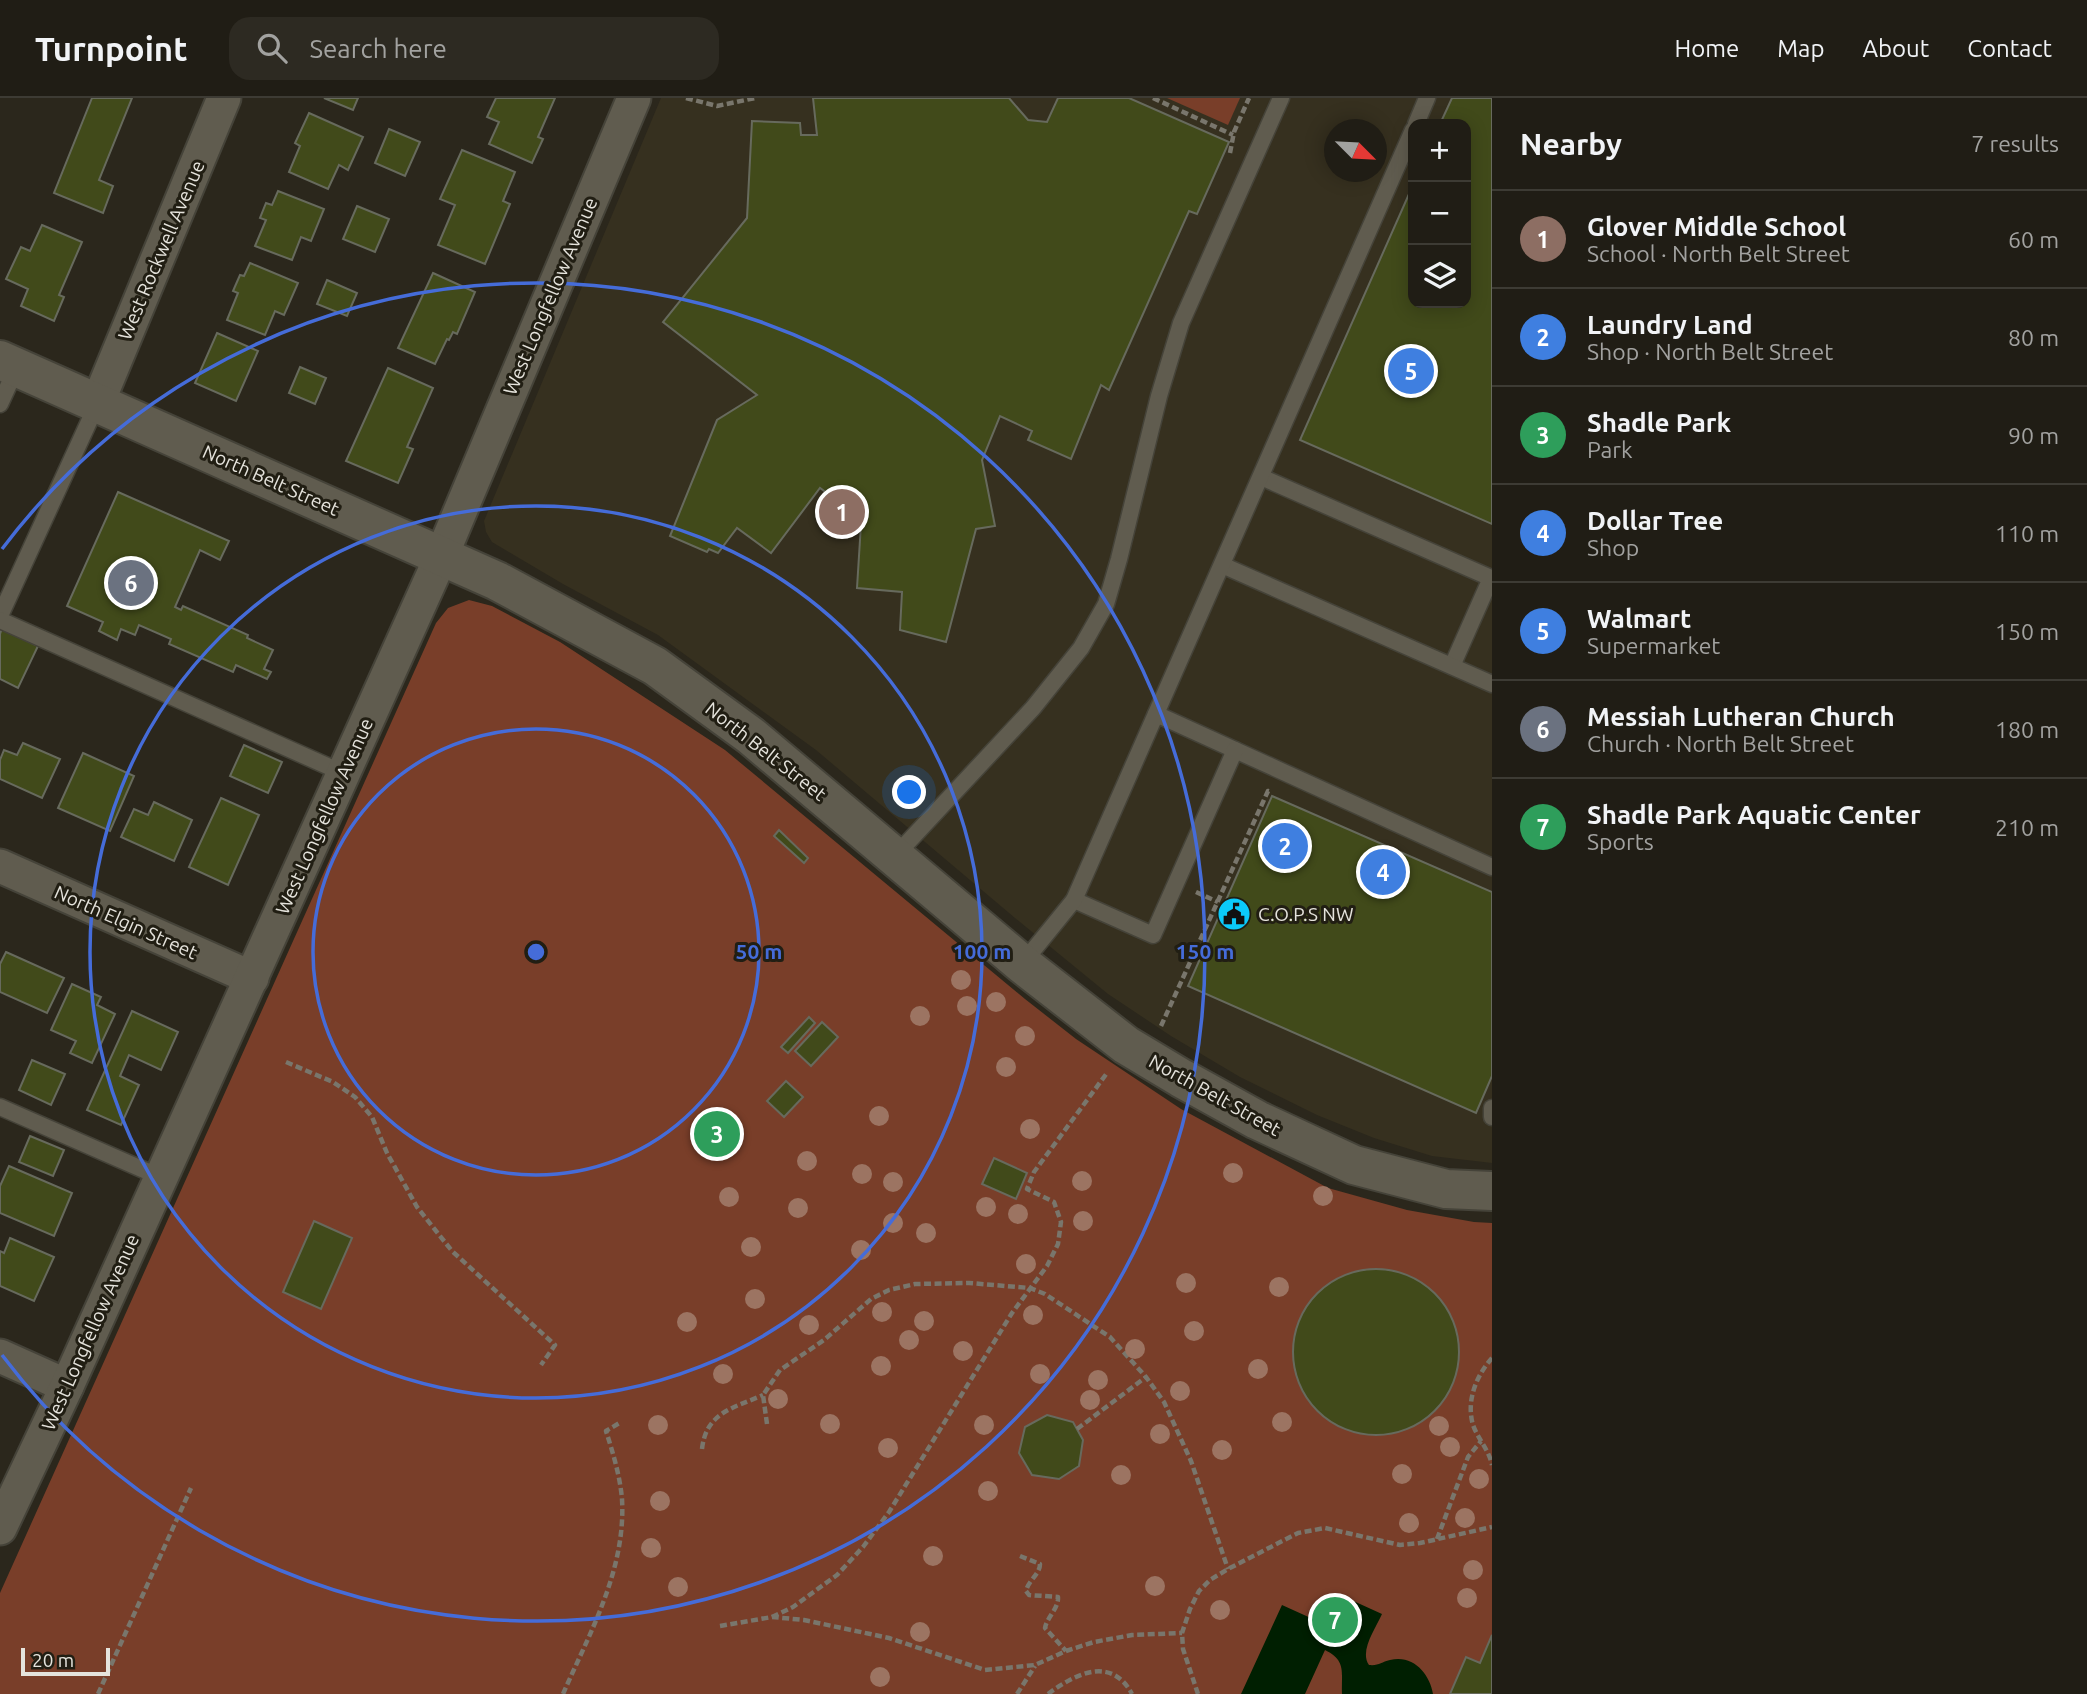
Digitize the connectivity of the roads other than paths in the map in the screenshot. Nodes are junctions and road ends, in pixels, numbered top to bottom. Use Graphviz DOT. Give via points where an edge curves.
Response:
graph roads {
  1 [pos="224,98"];
  2 [pos="634,98"];
  3 [pos="1281,98"];
  4 [pos="1427,98"];
  5 [pos="1418,119"];
  6 [pos="1408,141"];
  7 [pos="8,364"];
  8 [pos="98,402"];
  9 [pos="0,404"];
  10 [pos="1261,477"];
  11 [pos="441,557"];
  12 [pos="1222,565"];
  13 [pos="0,618"];
  14 [pos="1452,666"];
  15 [pos="1492,684"];
  16 [pos="1156,715"];
  17 [pos="1235,750"];
  18 [pos="343,773"];
  19 [pos="895,856"];
  20 [pos="0,866"];
  21 [pos="1492,867"];
  22 [pos="1074,901"];
  23 [pos="1022,964"];
  24 [pos="252,978"];
  25 [pos="0,1107"];
  26 [pos="1492,1108"];
  27 [pos="1492,1117"];
  28 [pos="160,1177"];
  29 [pos="1492,1191"];
  30 [pos="0,1356"];
  31 [pos="67,1386"];
  32 [pos="0,1528"];
  1 -- 8 [label="street, West Rockwell Avenue"];
  2 -- 11 [label="street, West Longfellow Avenue"];
  3 -- 19 [label="lane" via="1181,323 1106,604 1082,648 1033,708"];
  4 -- 5 [label="lane"];
  6 -- 10 [label="lane"];
  7 -- 8 [label="street, North Belt Street"];
  7 -- 9 [label="lane"];
  8 -- 11 [label="street, North Belt Street"];
  8 -- 13 [label="lane"];
  10 -- 12 [label="lane"];
  10 -- 14 [label="lane" via="1491,578"];
  11 -- 18 [label="street, West Longfellow Avenue"];
  11 -- 19 [label="street, North Belt Street" via="497,580 655,666 751,736"];
  12 -- 14 [label="lane"];
  12 -- 16 [label="lane"];
  13 -- 18 [label="lane"];
  14 -- 15 [label="lane"];
  16 -- 17 [label="lane"];
  16 -- 22 [label="lane"];
  17 -- 21 [label="lane"];
  17 -- 22 [label="lane" via="1153,935"];
  18 -- 24 [label="street, West Longfellow Avenue"];
  19 -- 23 [label="street, North Belt Street"];
  20 -- 24 [label="street, North Elgin Street"];
  22 -- 23 [label="lane"];
  23 -- 29 [label="street, North Belt Street" via="1126,1045 1257,1121 1354,1165 1446,1189"];
  24 -- 28 [label="street, West Longfellow Avenue"];
  25 -- 28 [label="lane"];
  26 -- 27 [label="lane"];
  28 -- 31 [label="street, West Longfellow Avenue"];
  30 -- 31 [label="street"];
  31 -- 32 [label="street, West Longfellow Avenue"];
}
